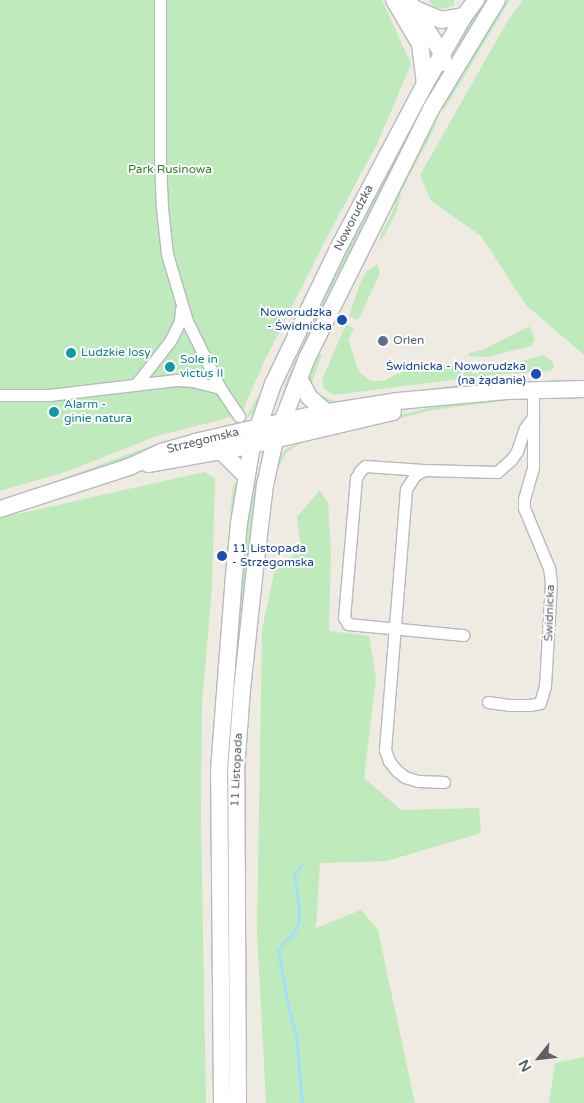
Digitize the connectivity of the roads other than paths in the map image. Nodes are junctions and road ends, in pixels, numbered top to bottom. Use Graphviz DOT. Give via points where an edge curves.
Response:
graph roads {
  1 [pos="160,0"];
  2 [pos="394,0"];
  3 [pos="476,0"];
  4 [pos="497,0"];
  5 [pos="411,4"];
  6 [pos="464,16"];
  7 [pos="420,44"];
  8 [pos="466,50"];
  9 [pos="443,55"];
  10 [pos="425,84"];
  11 [pos="445,85"];
  12 [pos="182,306"];
  13 [pos="299,378"];
  14 [pos="137,383"];
  15 [pos="220,388"];
  16 [pos="584,389"];
  17 [pos="533,390"];
  18 [pos="0,395"];
  19 [pos="450,397"];
  20 [pos="326,412"];
  21 [pos="239,416"];
  22 [pos="533,417"];
  23 [pos="280,423"];
  24 [pos="256,428"];
  25 [pos="275,440"];
  26 [pos="252,445"];
  27 [pos="222,452"];
  28 [pos="129,467"];
  29 [pos="424,470"];
  30 [pos="246,476"];
  31 [pos="0,509"];
  32 [pos="395,629"];
  33 [pos="463,635"];
  34 [pos="488,702"];
  35 [pos="444,782"];
  36 [pos="222,1103"];
  37 [pos="238,1103"];
  1 -- 12 [label="street" via="162,208 167,254"];
  2 -- 7 [label="main road"];
  3 -- 6 [label="main road, Noworudzka"];
  4 -- 8 [label="main road, Noworudzka"];
  5 -- 6 [label="main road" via="441,20"];
  5 -- 9 [label="main road"];
  6 -- 9 [label="main road, Noworudzka"];
  7 -- 9 [label="main road"];
  7 -- 10 [label="main road"];
  8 -- 9 [label="main road"];
  8 -- 11 [label="main road, Noworudzka"];
  9 -- 10 [label="main road, Noworudzka"];
  9 -- 11 [label="main road"];
  10 -- 24 [label="main road, Noworudzka" via="308,310"];
  11 -- 13 [label="main road, Noworudzka"];
  12 -- 14 [label="street" via="180,321 170,341"];
  12 -- 15 [label="street"];
  13 -- 20 [label="main road" via="309,397"];
  13 -- 23 [label="main road, Noworudzka"];
  14 -- 15 [label="street" via="176,380"];
  14 -- 18 [label="street" via="49,395"];
  15 -- 21 [label="street"];
  16 -- 17 [label="main road"];
  17 -- 19 [label="main road"];
  17 -- 22 [label="street, Świdnicka"];
  19 -- 20 [label="main road"];
  19 -- 25 [label="main road"];
  20 -- 23 [label="main road"];
  22 -- 29 [label="street, Świdnicka" via="514,456 497,472"];
  22 -- 34 [label="street, Świdnicka" via="533,467 524,508 552,582 545,686 540,702 516,705"];
  23 -- 24 [label="main road, Strzegomska"];
  23 -- 25 [label="main road, Noworudzka"];
  24 -- 26 [label="main road, Noworudzka"];
  24 -- 28 [label="main road, Strzegomska" via="170,449"];
  25 -- 26 [label="main road"];
  25 -- 37 [label="main road, 11 Listopada" via="265,485 254,578 236,771"];
  26 -- 27 [label="main road, Strzegomska"];
  26 -- 30 [label="main road, 11 Listopada"];
  27 -- 28 [label="main road, Strzegomska"];
  27 -- 30 [label="main road"];
  28 -- 31 [label="main road, Strzegomska"];
  29 -- 32 [label="street" via="415,475 406,488"];
  29 -- 32 [label="street, Świdnicka" via="365,466 356,478 344,617 348,624"];
  30 -- 36 [label="main road, 11 Listopada" via="233,586 219,770"];
  32 -- 33 [label="street, Świdnicka"];
  32 -- 35 [label="street" via="385,750 393,766 405,777"];
}
